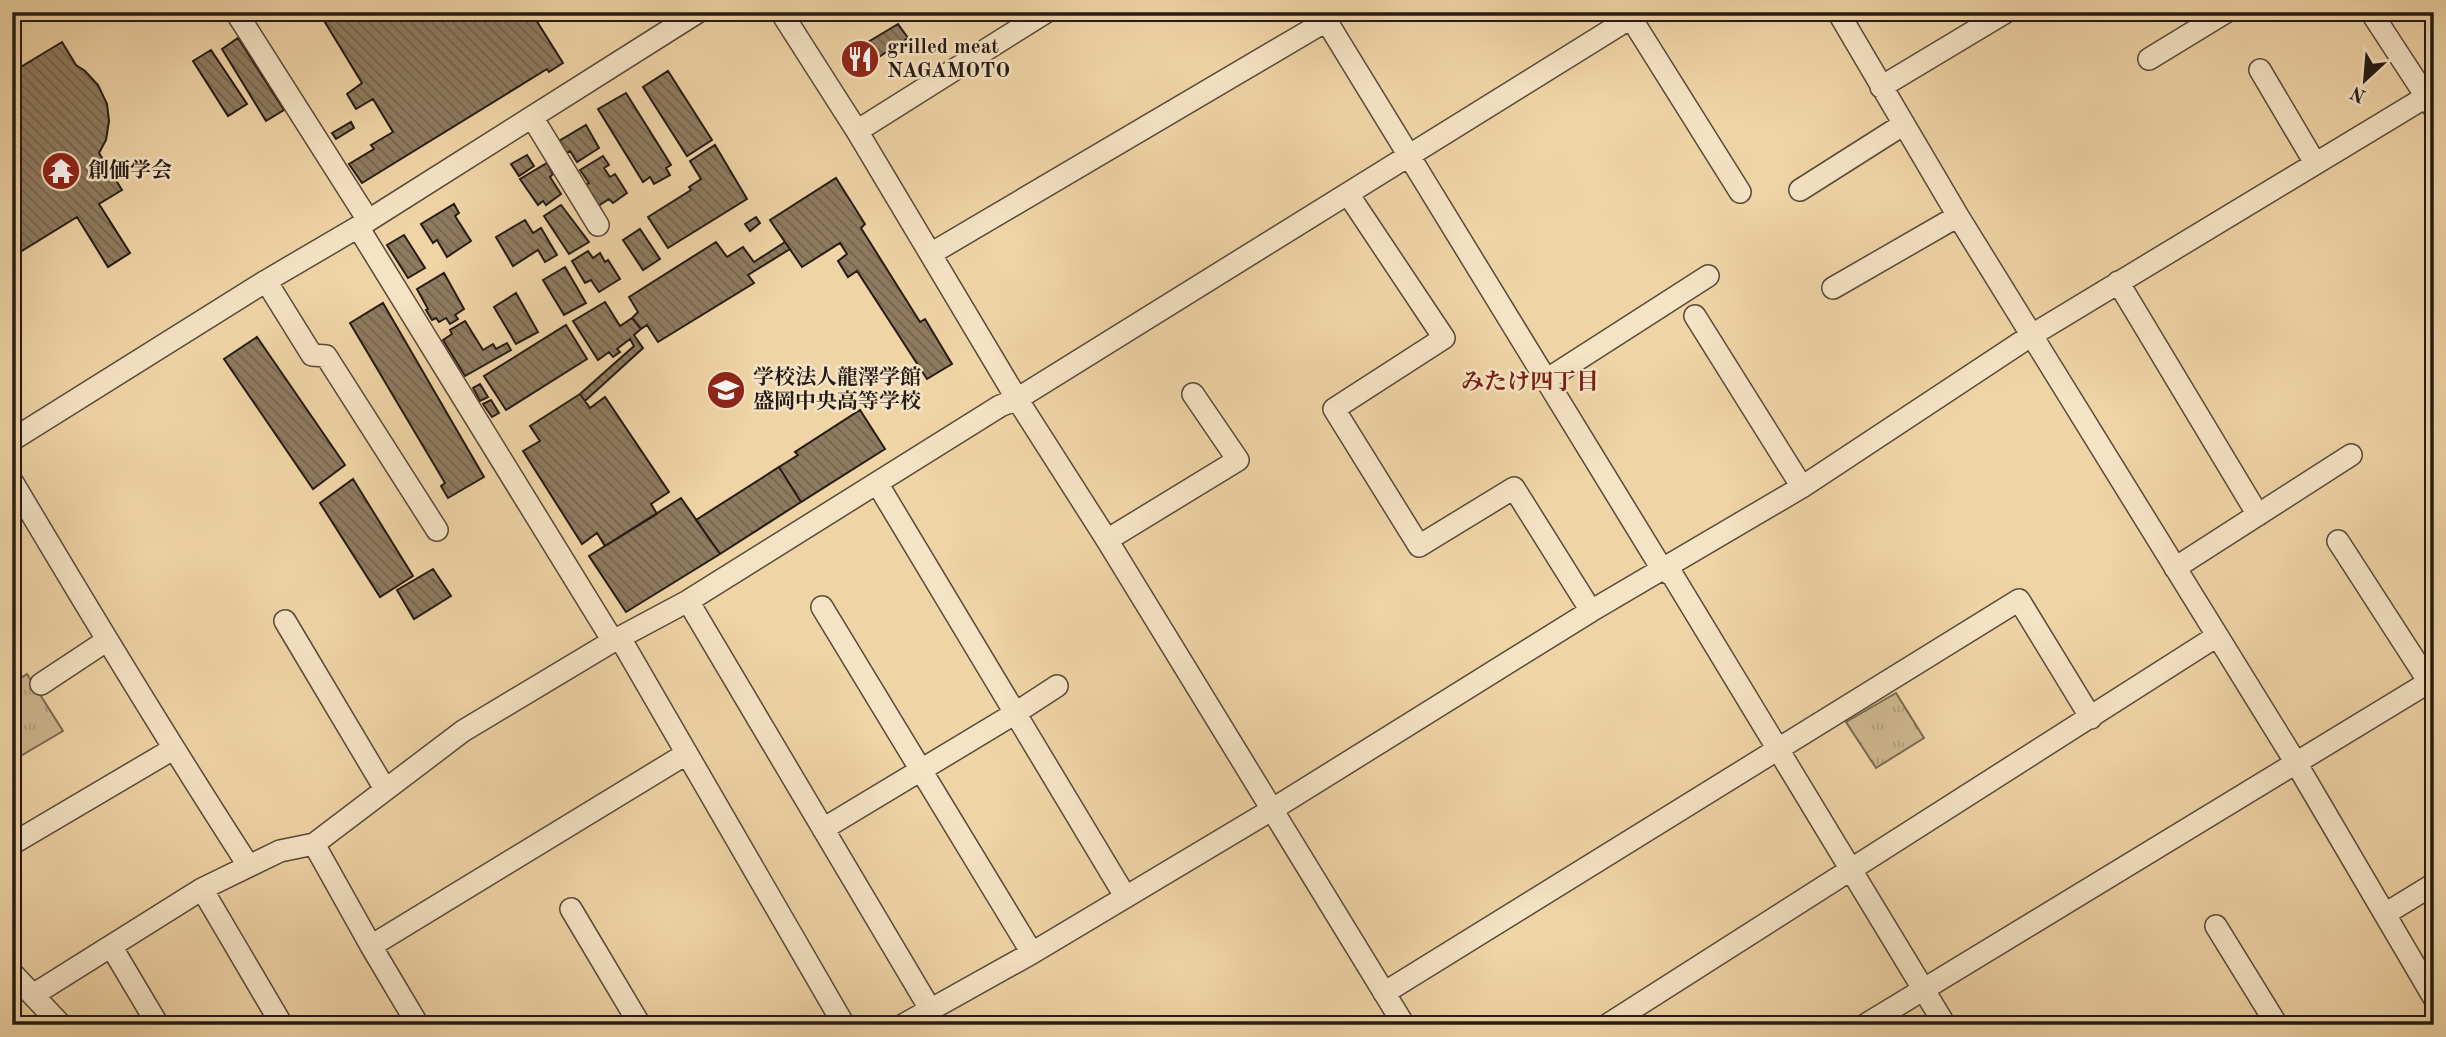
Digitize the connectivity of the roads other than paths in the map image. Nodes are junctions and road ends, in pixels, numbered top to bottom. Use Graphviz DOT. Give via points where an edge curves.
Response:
graph roads {
  1 [pos="236,12"];
  2 [pos="698,12"];
  3 [pos="781,12"];
  4 [pos="1046,12"];
  5 [pos="1838,12"];
  6 [pos="2006,12"];
  7 [pos="2226,12"];
  8 [pos="2371,12"];
  9 [pos="1636,15"];
  10 [pos="1324,17"];
  11 [pos="2149,59"];
  12 [pos="2260,70"];
  13 [pos="1881,87"];
  14 [pos="2431,99"];
  15 [pos="532,117"];
  16 [pos="1903,124"];
  17 [pos="857,131"];
  18 [pos="1409,156"];
  19 [pos="2315,163"];
  20 [pos="1800,190"];
  21 [pos="1740,192"];
  22 [pos="1348,194"];
  23 [pos="1958,216"];
  24 [pos="363,223"];
  25 [pos="598,225"];
  26 [pos="932,253"];
  27 [pos="1708,276"];
  28 [pos="266,281"];
  29 [pos="2118,282"];
  30 [pos="1833,288"];
  31 [pos="1695,316"];
  32 [pos="2032,335"];
  33 [pos="1546,380"];
  34 [pos="1193,394"];
  35 [pos="1017,399"];
  36 [pos="12,440"];
  37 [pos="2351,455"];
  38 [pos="12,481"];
  39 [pos="877,483"];
  40 [pos="1802,487"];
  41 [pos="2258,515"];
  42 [pos="437,530"];
  43 [pos="1107,540"];
  44 [pos="2338,541"];
  45 [pos="2175,568"];
  46 [pos="1662,569"];
  47 [pos="688,600"];
  48 [pos="822,607"];
  49 [pos="1591,611"];
  50 [pos="285,621"];
  51 [pos="2217,636"];
  52 [pos="616,639"];
  53 [pos="106,641"];
  54 [pos="2431,681"];
  55 [pos="41,684"];
  56 [pos="1057,686"];
  57 [pos="1014,715"];
  58 [pos="2091,718"];
  59 [pos="1779,748"];
  60 [pos="173,749"];
  61 [pos="686,754"];
  62 [pos="2295,763"];
  63 [pos="919,770"];
  64 [pos="385,789"];
  65 [pos="1273,809"];
  66 [pos="823,829"];
  67 [pos="12,844"];
  68 [pos="314,844"];
  69 [pos="248,865"];
  70 [pos="1851,870"];
  71 [pos="2434,884"];
  72 [pos="202,889"];
  73 [pos="1125,896"];
  74 [pos="571,909"];
  75 [pos="2385,914"];
  76 [pos="2216,926"];
  77 [pos="370,946"];
  78 [pos="111,947"];
  79 [pos="1032,953"];
  80 [pos="12,973"];
  81 [pos="1924,988"];
  82 [pos="1384,993"];
  83 [pos="33,995"];
  84 [pos="2434,998"];
  85 [pos="930,1009"];
  86 [pos="61,1025"];
  87 [pos="158,1025"];
  88 [pos="282,1025"];
  89 [pos="418,1025"];
  90 [pos="640,1025"];
  91 [pos="844,1025"];
  92 [pos="903,1025"];
  93 [pos="1404,1025"];
  94 [pos="1607,1025"];
  95 [pos="1865,1025"];
  96 [pos="1945,1025"];
  97 [pos="2277,1025"];
  1 -- 24 [label="street"];
  2 -- 15 [label="street"];
  3 -- 17 [label="street"];
  4 -- 17 [label="street"];
  5 -- 13 [label="street"];
  6 -- 13 [label="street"];
  7 -- 11 [label="street"];
  8 -- 14 [label="street"];
  9 -- 18 [label="street"];
  9 -- 21 [label="street"];
  10 -- 18 [label="street"];
  10 -- 26 [label="street"];
  12 -- 19 [label="street"];
  13 -- 16 [label="street"];
  14 -- 19 [label="street"];
  15 -- 24 [label="street"];
  15 -- 25 [label="street"];
  16 -- 20 [label="street"];
  16 -- 23 [label="street"];
  17 -- 26 [label="street"];
  18 -- 22 [label="street"];
  18 -- 33 [label="street"];
  19 -- 29 [label="street"];
  22 -- 35 [label="street"];
  22 -- 49 [label="street" via="1444,338 1334,409 1419,546 1514,488"];
  23 -- 30 [label="street"];
  23 -- 32 [label="street"];
  24 -- 28 [label="street"];
  24 -- 52 [label="street"];
  26 -- 35 [label="street"];
  27 -- 33 [label="street"];
  28 -- 36 [label="street"];
  28 -- 42 [label="street" via="312,355 326,356"];
  29 -- 32 [label="street"];
  29 -- 41 [label="street"];
  31 -- 40 [label="street"];
  32 -- 40 [label="street"];
  32 -- 45 [label="street"];
  33 -- 46 [label="street"];
  34 -- 43 [label="street" via="1238,460"];
  35 -- 39 [label="street"];
  35 -- 43 [label="street"];
  37 -- 41 [label="street"];
  38 -- 53 [label="street"];
  39 -- 47 [label="street"];
  39 -- 57 [label="street"];
  40 -- 46 [label="street"];
  41 -- 45 [label="street"];
  43 -- 65 [label="street"];
  44 -- 54 [label="street"];
  45 -- 51 [label="street"];
  46 -- 49 [label="street"];
  46 -- 59 [label="street" via="1674,576"];
  47 -- 52 [label="street"];
  47 -- 66 [label="street"];
  48 -- 63 [label="street"];
  49 -- 65 [label="street"];
  50 -- 64 [label="street"];
  51 -- 58 [label="street"];
  51 -- 62 [label="street"];
  52 -- 61 [label="street"];
  52 -- 64 [label="street" via="463,731"];
  53 -- 55 [label="street"];
  53 -- 60 [label="street"];
  54 -- 62 [label="street"];
  56 -- 57 [label="street"];
  57 -- 63 [label="street"];
  57 -- 73 [label="street"];
  58 -- 59 [label="street" via="2019,600"];
  58 -- 70 [label="street"];
  59 -- 70 [label="street"];
  59 -- 82 [label="street"];
  60 -- 67 [label="street"];
  60 -- 69 [label="street"];
  61 -- 77 [label="street"];
  61 -- 91 [label="street"];
  62 -- 75 [label="street"];
  62 -- 81 [label="street"];
  63 -- 66 [label="street"];
  63 -- 79 [label="street"];
  64 -- 68 [label="street"];
  65 -- 73 [label="street"];
  65 -- 82 [label="street"];
  66 -- 85 [label="street"];
  68 -- 69 [label="street" via="280,851"];
  68 -- 77 [label="street"];
  69 -- 72 [label="street"];
  70 -- 81 [label="street"];
  70 -- 94 [label="street"];
  71 -- 75 [label="street"];
  72 -- 78 [label="street"];
  72 -- 88 [label="street"];
  73 -- 79 [label="street"];
  74 -- 90 [label="street"];
  75 -- 84 [label="street"];
  76 -- 97 [label="street"];
  77 -- 89 [label="street"];
  78 -- 83 [label="street"];
  78 -- 87 [label="street"];
  79 -- 85 [label="street"];
  80 -- 83 [label="street"];
  81 -- 95 [label="street"];
  81 -- 96 [label="street"];
  82 -- 93 [label="street"];
  83 -- 86 [label="street"];
  85 -- 92 [label="street"];
}
